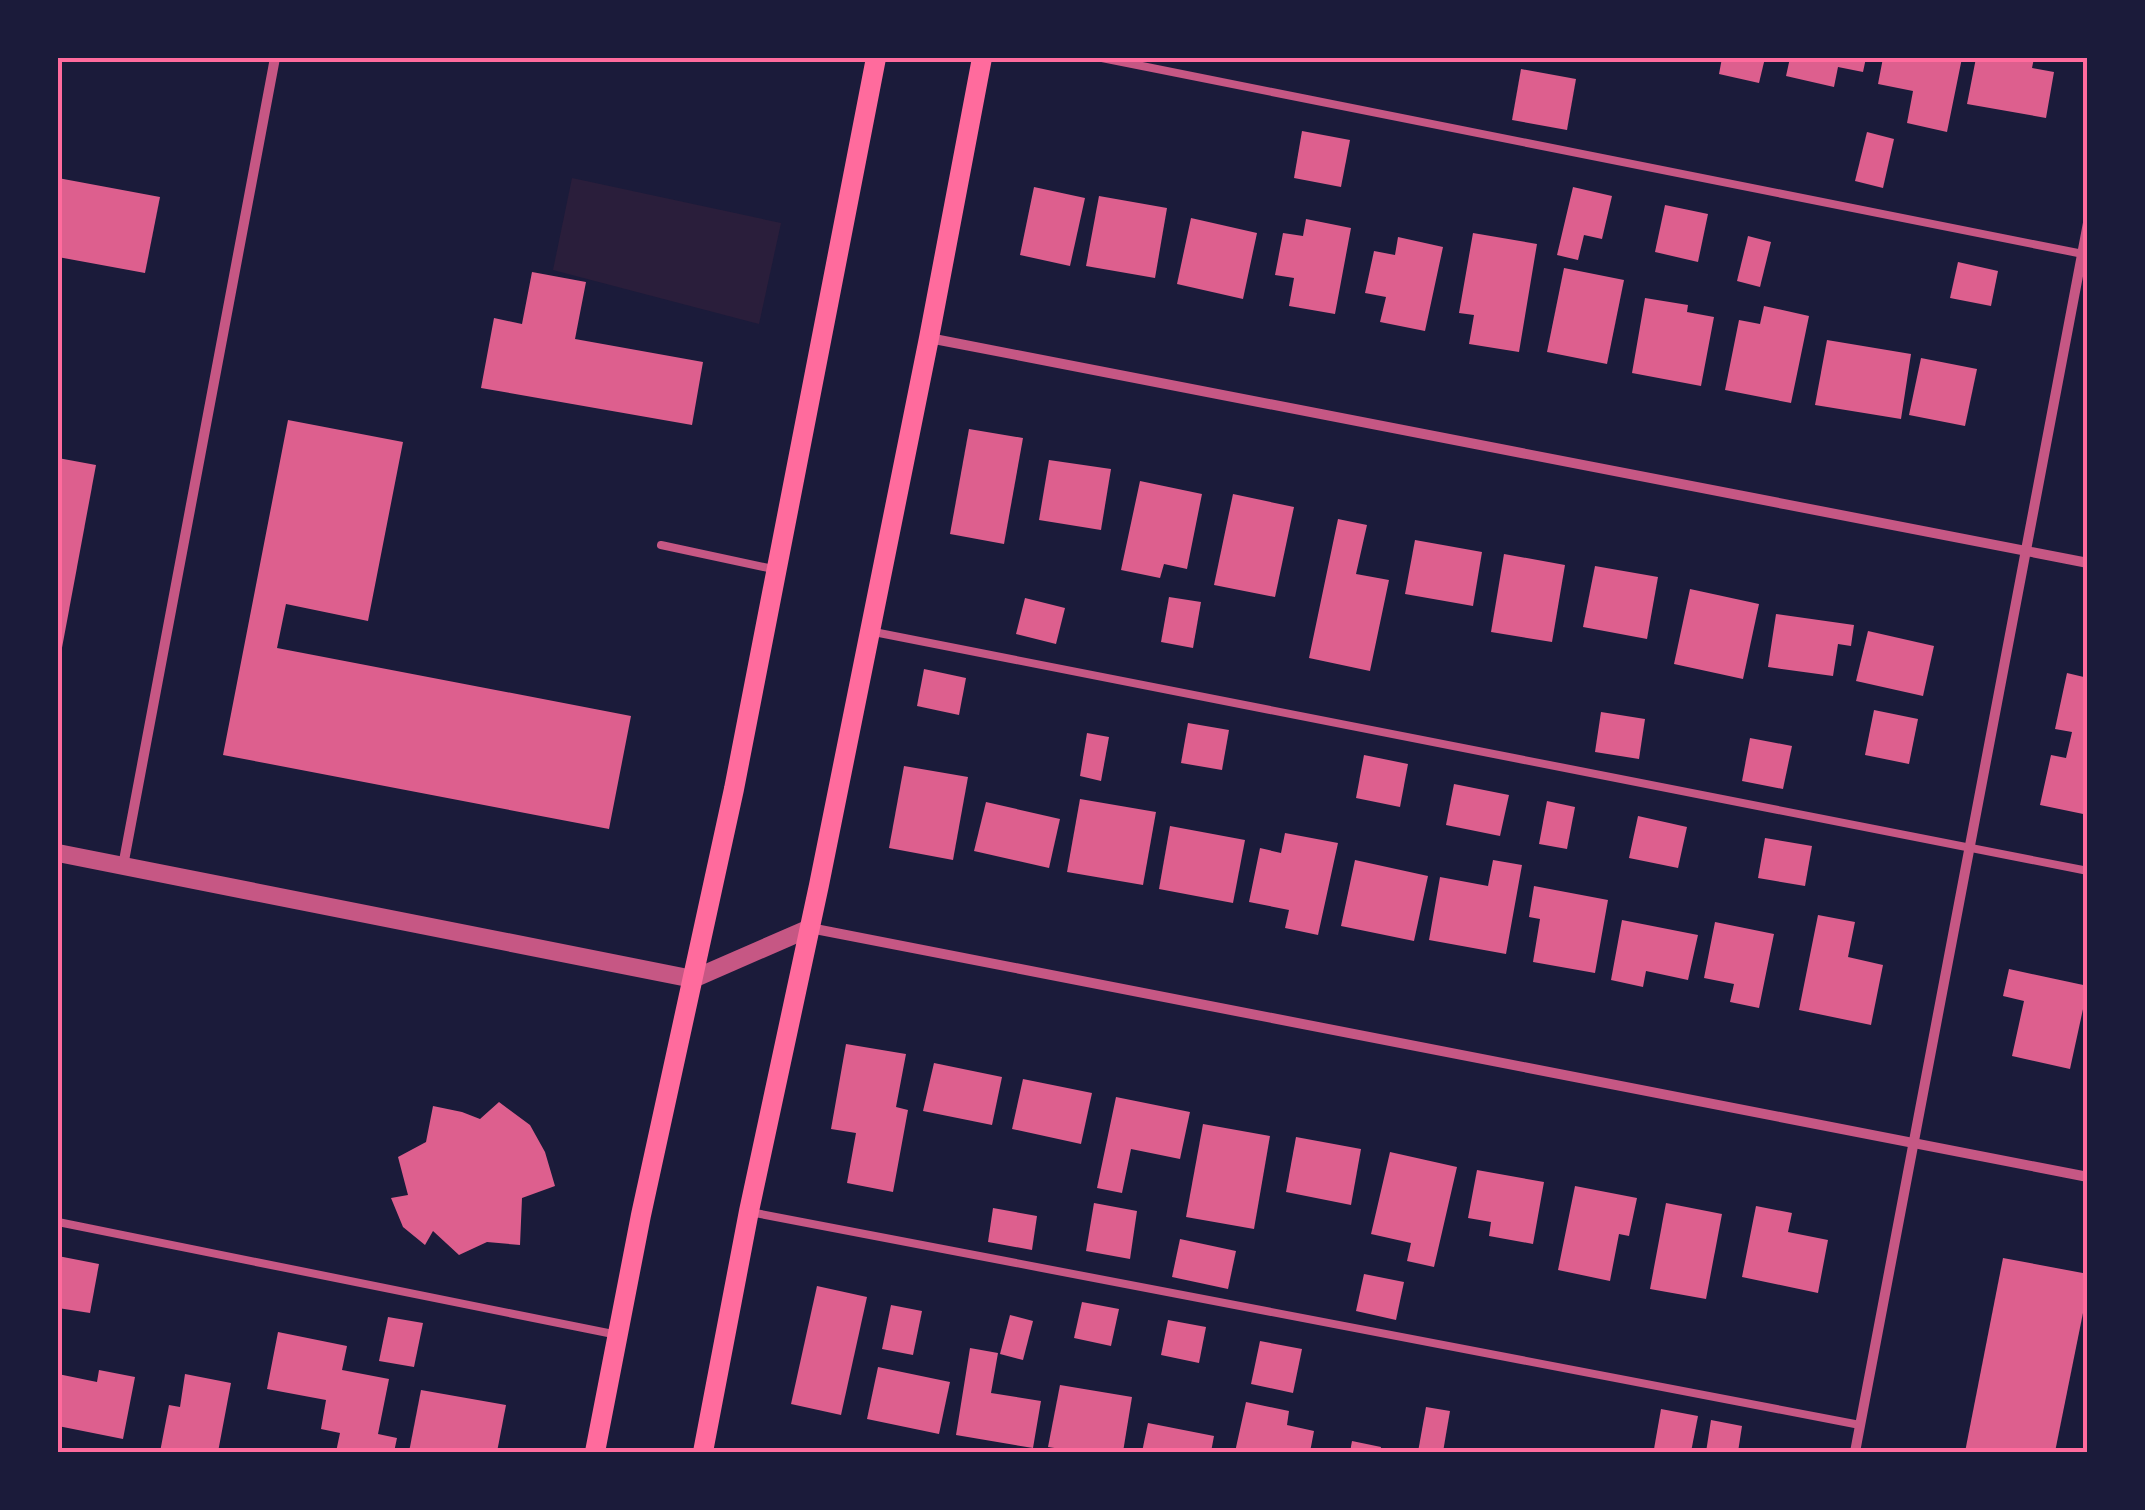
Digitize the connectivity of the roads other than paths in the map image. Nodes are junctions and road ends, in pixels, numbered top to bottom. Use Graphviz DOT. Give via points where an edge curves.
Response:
graph roads {
  1 [pos="275,58"];
  2 [pos="876,58"];
  3 [pos="982,58"];
  4 [pos="1102,58"];
  5 [pos="2088,223"];
  6 [pos="2084,254"];
  7 [pos="928,338"];
  8 [pos="660,545"];
  9 [pos="2026,551"];
  10 [pos="2088,563"];
  11 [pos="778,570"];
  12 [pos="870,631"];
  13 [pos="1970,850"];
  14 [pos="58,853"];
  15 [pos="123,866"];
  16 [pos="2088,871"];
  17 [pos="810,928"];
  18 [pos="693,978"];
  19 [pos="1914,1143"];
  20 [pos="2088,1177"];
  21 [pos="749,1212"];
  22 [pos="58,1222"];
  23 [pos="618,1335"];
  24 [pos="1860,1425"];
  25 [pos="595,1452"];
  26 [pos="703,1452"];
  27 [pos="1855,1452"];
  1 -- 15 [label="street"];
  2 -- 11 [label="main road"];
  3 -- 7 [label="main road"];
  4 -- 6 [label="lane"];
  5 -- 6 [label="street"];
  6 -- 9 [label="street"];
  7 -- 9 [label="street"];
  7 -- 12 [label="main road"];
  8 -- 11 [label="lane"];
  9 -- 10 [label="street"];
  9 -- 13 [label="street"];
  11 -- 18 [label="main road"];
  12 -- 13 [label="lane"];
  12 -- 17 [label="main road"];
  13 -- 16 [label="lane"];
  13 -- 19 [label="street"];
  14 -- 15 [label="street"];
  15 -- 18 [label="street"];
  17 -- 18 [label="street"];
  17 -- 19 [label="street"];
  17 -- 21 [label="main road"];
  18 -- 23 [label="main road"];
  19 -- 20 [label="street"];
  19 -- 24 [label="street"];
  21 -- 24 [label="lane"];
  21 -- 26 [label="main road"];
  22 -- 23 [label="lane"];
  23 -- 25 [label="main road"];
  24 -- 27 [label="street"];
}
